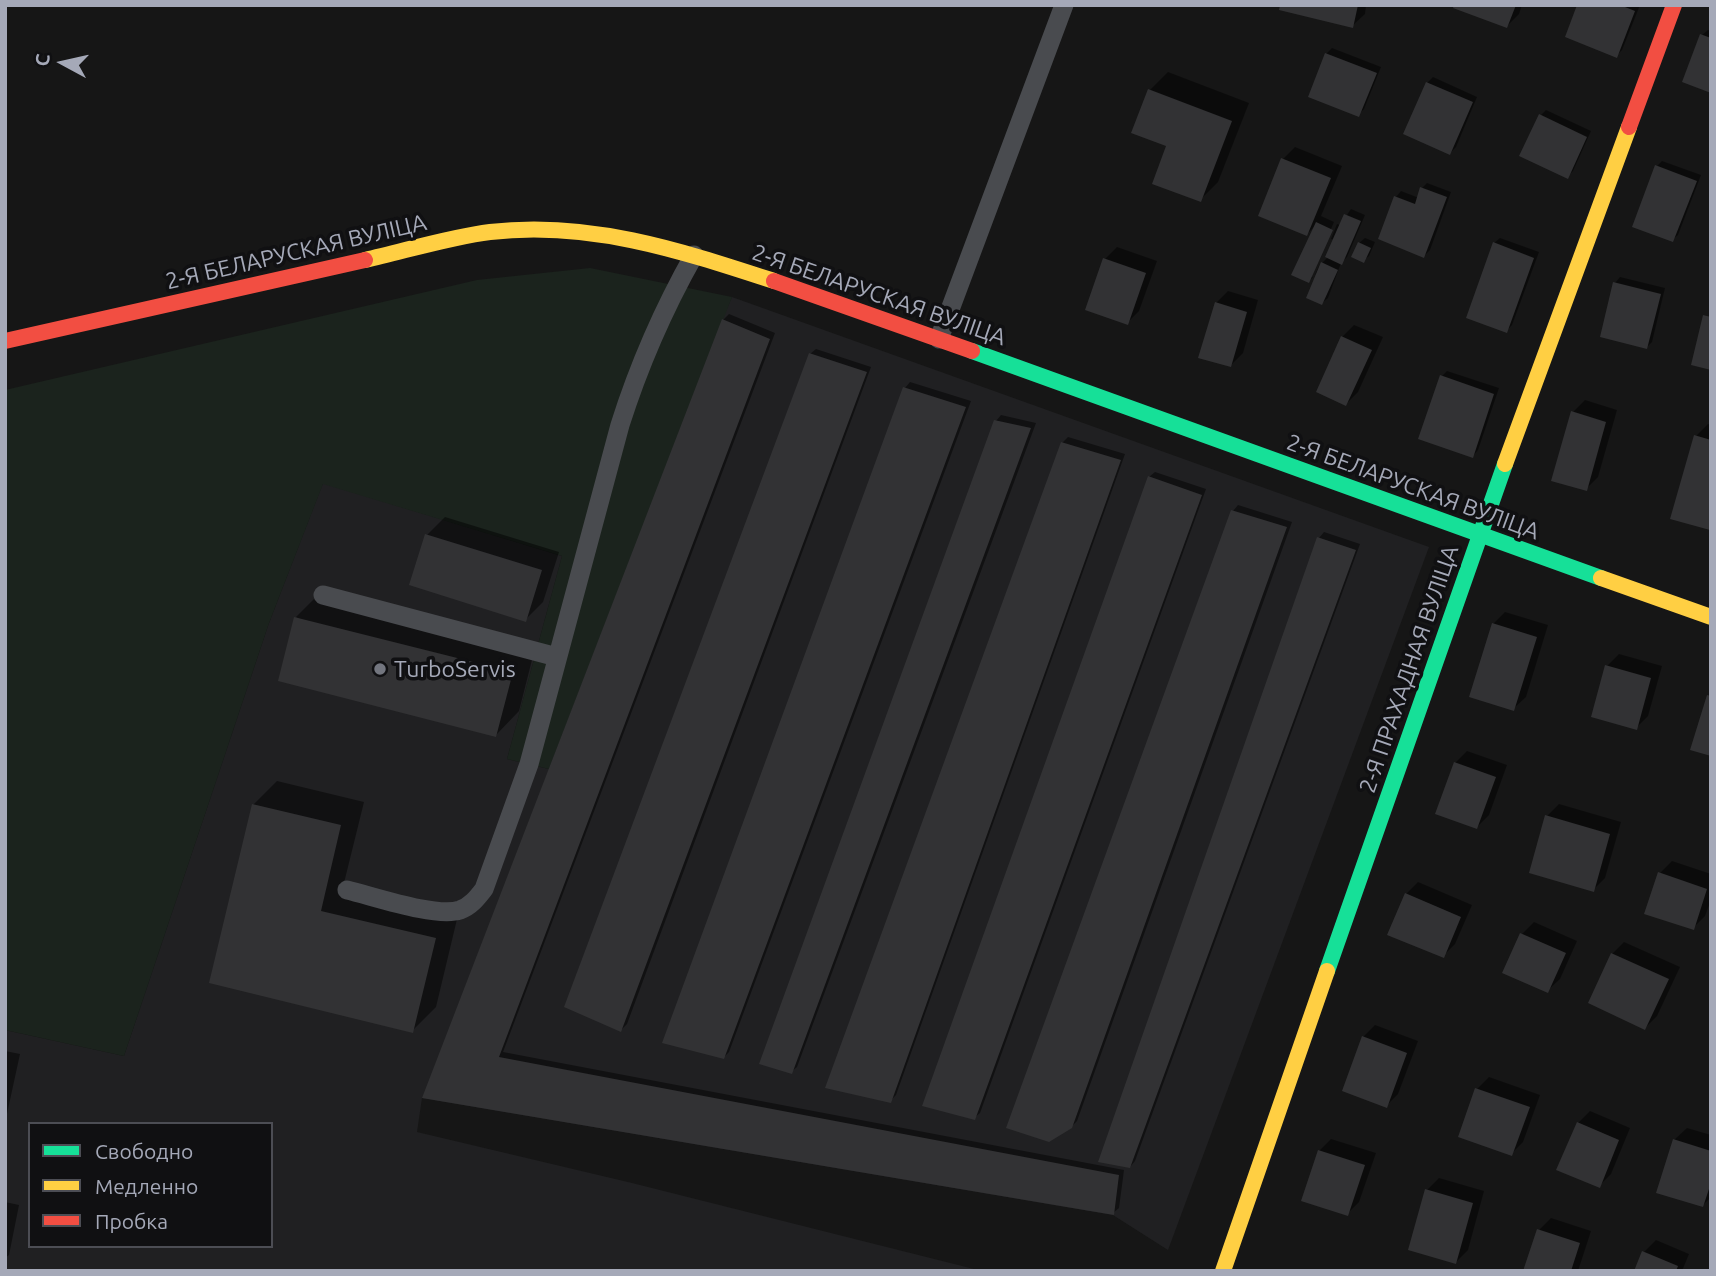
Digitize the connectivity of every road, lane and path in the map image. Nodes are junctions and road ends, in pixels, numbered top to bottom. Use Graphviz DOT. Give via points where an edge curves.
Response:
graph roads {
  1 [pos="1064,5"];
  2 [pos="1674,5"];
  3 [pos="694,255"];
  4 [pos="939,339"];
  5 [pos="5,341"];
  6 [pos="1479,536"];
  7 [pos="323,595"];
  8 [pos="1711,617"];
  9 [pos="557,657"];
  10 [pos="347,890"];
  11 [pos="1223,1271"];
  1 -- 4 [label="lane"];
  2 -- 6 [label="street, 2-Я ПРАХАДНАЯ ВУЛІЦА"];
  3 -- 4 [label="street, 2-Я БЕЛАРУСКАЯ ВУЛІЦА"];
  3 -- 5 [label="street, 2-Я БЕЛАРУСКАЯ ВУЛІЦА" via="600,234 542,229 489,232"];
  3 -- 9 [label="lane" via="636,374"];
  4 -- 6 [label="street, 2-Я БЕЛАРУСКАЯ ВУЛІЦА"];
  6 -- 8 [label="street, 2-Я БЕЛАРУСКАЯ ВУЛІЦА"];
  6 -- 11 [label="street, 2-Я ПРАХАДНАЯ ВУЛІЦА"];
  7 -- 9 [label="lane"];
  9 -- 10 [label="lane" via="529,764 484,889 474,902 445,912"];
}
